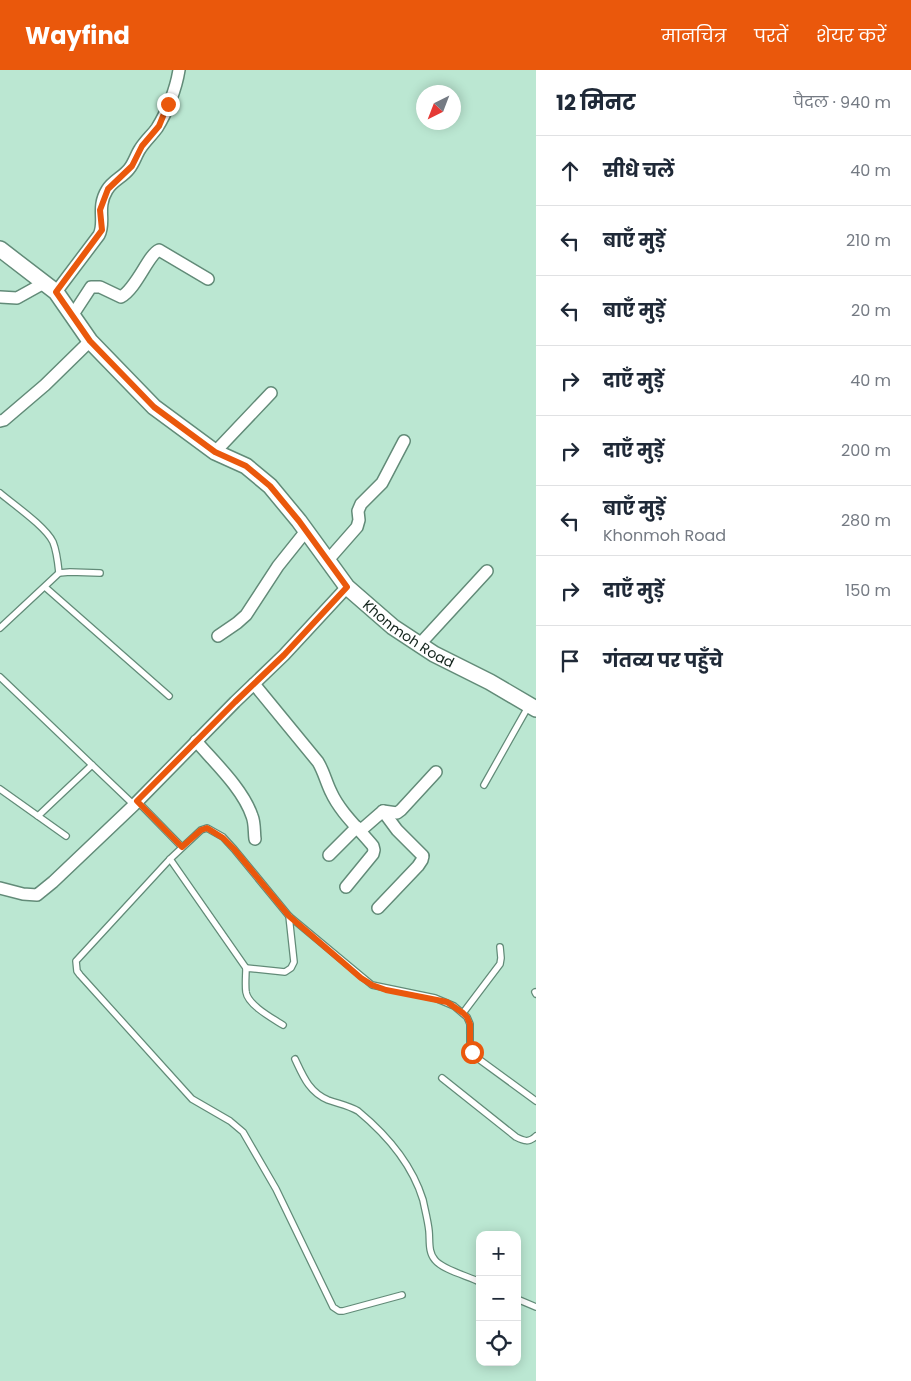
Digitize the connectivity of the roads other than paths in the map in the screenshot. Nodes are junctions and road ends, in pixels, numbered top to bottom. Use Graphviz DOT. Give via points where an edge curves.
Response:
graph roads {
  1 [pos="179,70"];
  2 [pos="0,248"];
  3 [pos="208,279"];
  4 [pos="50,288"];
  5 [pos="0,297"];
  6 [pos="72,316"];
  7 [pos="90,341"];
  8 [pos="271,393"];
  9 [pos="0,421"];
  10 [pos="404,441"];
  11 [pos="215,452"];
  12 [pos="0,493"];
  13 [pos="306,531"];
  14 [pos="328,560"];
  15 [pos="487,571"];
  16 [pos="59,573"];
  17 [pos="100,573"];
  18 [pos="45,587"];
  19 [pos="347,587"];
  20 [pos="0,628"];
  21 [pos="218,636"];
  22 [pos="419,645"];
  23 [pos="0,677"];
  24 [pos="254,684"];
  25 [pos="169,696"];
  26 [pos="533,707"];
  27 [pos="196,741"];
  28 [pos="92,765"];
  29 [pos="436,772"];
  30 [pos="484,785"];
  31 [pos="0,789"];
  32 [pos="135,803"];
  33 [pos="383,811"];
  34 [pos="38,816"];
  35 [pos="359,829"];
  36 [pos="66,836"];
  37 [pos="255,839"];
  38 [pos="182,847"];
  39 [pos="329,855"];
  40 [pos="170,859"];
  41 [pos="346,886"];
  42 [pos="0,888"];
  43 [pos="378,908"];
  44 [pos="289,916"];
  45 [pos="500,948"];
  46 [pos="246,968"];
  47 [pos="463,1013"];
  48 [pos="283,1026"];
  49 [pos="295,1059"];
  50 [pos="442,1078"];
  51 [pos="536,1101"];
  52 [pos="536,1136"];
  53 [pos="476,1280"];
  54 [pos="402,1296"];
  55 [pos="521,1301"];
  56 [pos="536,1307"];
  1 -- 4 [label="street" via="159,126 142,146 132,166 104,194 100,210 102,230"];
  2 -- 4 [label="main road, Khonmoh Road"];
  3 -- 6 [label="street" via="159,250 125,295 116,296 100,287 92,287"];
  4 -- 5 [label="street" via="17,298"];
  4 -- 6 [label="main road, Khonmoh Road"];
  6 -- 7 [label="main road, Khonmoh Road"];
  7 -- 9 [label="street" via="45,385"];
  7 -- 11 [label="main road, Khonmoh Road" via="154,407"];
  8 -- 11 [label="street"];
  10 -- 14 [label="street" via="382,482 361,504 357,527"];
  11 -- 13 [label="main road, Khonmoh Road" via="258,475"];
  12 -- 16 [label="lane" via="52,540"];
  13 -- 14 [label="main road, Khonmoh Road"];
  13 -- 21 [label="street" via="243,618"];
  14 -- 19 [label="main road, Khonmoh Road"];
  15 -- 22 [label="street"];
  16 -- 17 [label="lane"];
  16 -- 18 [label="lane"];
  18 -- 20 [label="lane"];
  18 -- 25 [label="lane"];
  19 -- 22 [label="main road, Khonmoh Road"];
  19 -- 24 [label="street"];
  22 -- 26 [label="main road, Khonmoh Road"];
  23 -- 28 [label="lane"];
  24 -- 27 [label="street"];
  24 -- 35 [label="street" via="318,762 331,792"];
  26 -- 30 [label="lane"];
  27 -- 32 [label="street"];
  27 -- 37 [label="street" via="227,776 248,808"];
  28 -- 32 [label="lane"];
  28 -- 34 [label="lane"];
  29 -- 33 [label="street" via="397,813"];
  31 -- 34 [label="lane"];
  32 -- 38 [label="lane"];
  32 -- 42 [label="street" via="37,894"];
  33 -- 35 [label="street"];
  33 -- 43 [label="street" via="423,856 418,866"];
  34 -- 36 [label="lane"];
  35 -- 39 [label="street"];
  35 -- 41 [label="street" via="374,850"];
  38 -- 40 [label="lane"];
  38 -- 44 [label="lane" via="201,830 214,831 234,849"];
  40 -- 46 [label="lane"];
  40 -- 54 [label="lane" via="78,958 77,971 192,1099 243,1132 276,1189 336,1310"];
  44 -- 46 [label="lane" via="294,962 291,968 285,972"];
  44 -- 47 [label="lane" via="372,985 447,1002"];
  45 -- 47 [label="lane" via="500,964"];
  46 -- 48 [label="lane" via="248,998"];
  47 -- 51 [label="lane" via="470,1024 472,1052"];
  49 -- 53 [label="lane" via="313,1092 358,1111 403,1158 422,1200 430,1253 443,1266"];
  50 -- 52 [label="lane" via="516,1137 531,1141"];
  55 -- 56 [label="lane"];
}
